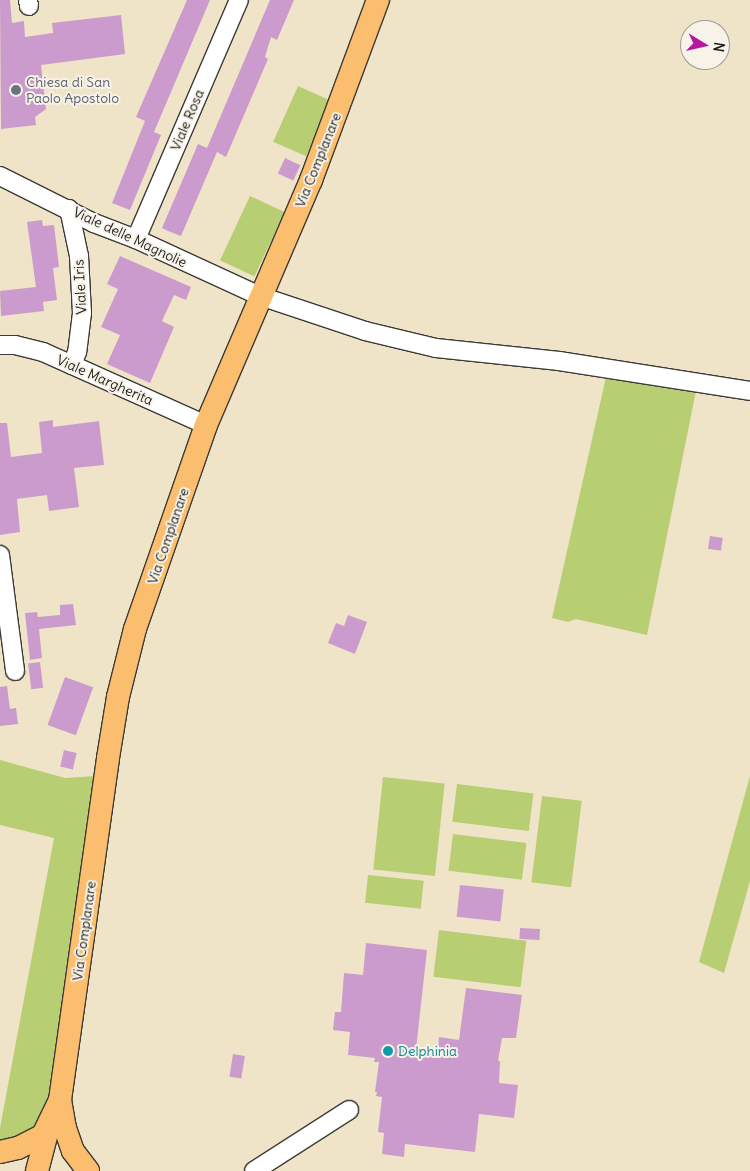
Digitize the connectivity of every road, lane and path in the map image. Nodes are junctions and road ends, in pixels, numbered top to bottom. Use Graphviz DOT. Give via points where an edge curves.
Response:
graph roads {
  1 [pos="239,0"];
  2 [pos="378,0"];
  3 [pos="0,176"];
  4 [pos="69,209"];
  5 [pos="136,239"];
  6 [pos="260,296"];
  7 [pos="0,345"];
  8 [pos="72,365"];
  9 [pos="750,391"];
  10 [pos="206,425"];
  11 [pos="0,555"];
  12 [pos="16,671"];
  13 [pos="349,1110"];
  14 [pos="57,1125"];
  15 [pos="0,1152"];
  16 [pos="37,1171"];
  17 [pos="67,1171"];
  18 [pos="88,1171"];
  19 [pos="254,1171"];
  1 -- 5 [label="street, Viale Rosa"];
  2 -- 6 [label="main road, Via Complanare" via="311,180"];
  3 -- 4 [label="street, Viale delle Magnolie"];
  4 -- 5 [label="street, Viale delle Magnolie" via="94,223"];
  4 -- 8 [label="street, Viale Iris" via="79,256 82,313 79,343"];
  5 -- 6 [label="street, Viale delle Magnolie"];
  6 -- 9 [label="street, Viale delle Magnolie" via="365,331 436,348 559,361"];
  6 -- 10 [label="main road, Via Complanare"];
  7 -- 8 [label="street, Viale Margherita" via="26,347"];
  8 -- 10 [label="street, Viale Margherita"];
  10 -- 14 [label="main road, Via Complanare" via="136,629 118,697"];
  11 -- 12 [label="street"];
  13 -- 19 [label="street"];
  14 -- 15 [label="main road" via="18,1148"];
  14 -- 16 [label="main road"];
  14 -- 17 [label="main road"];
  14 -- 18 [label="main road"];
}
